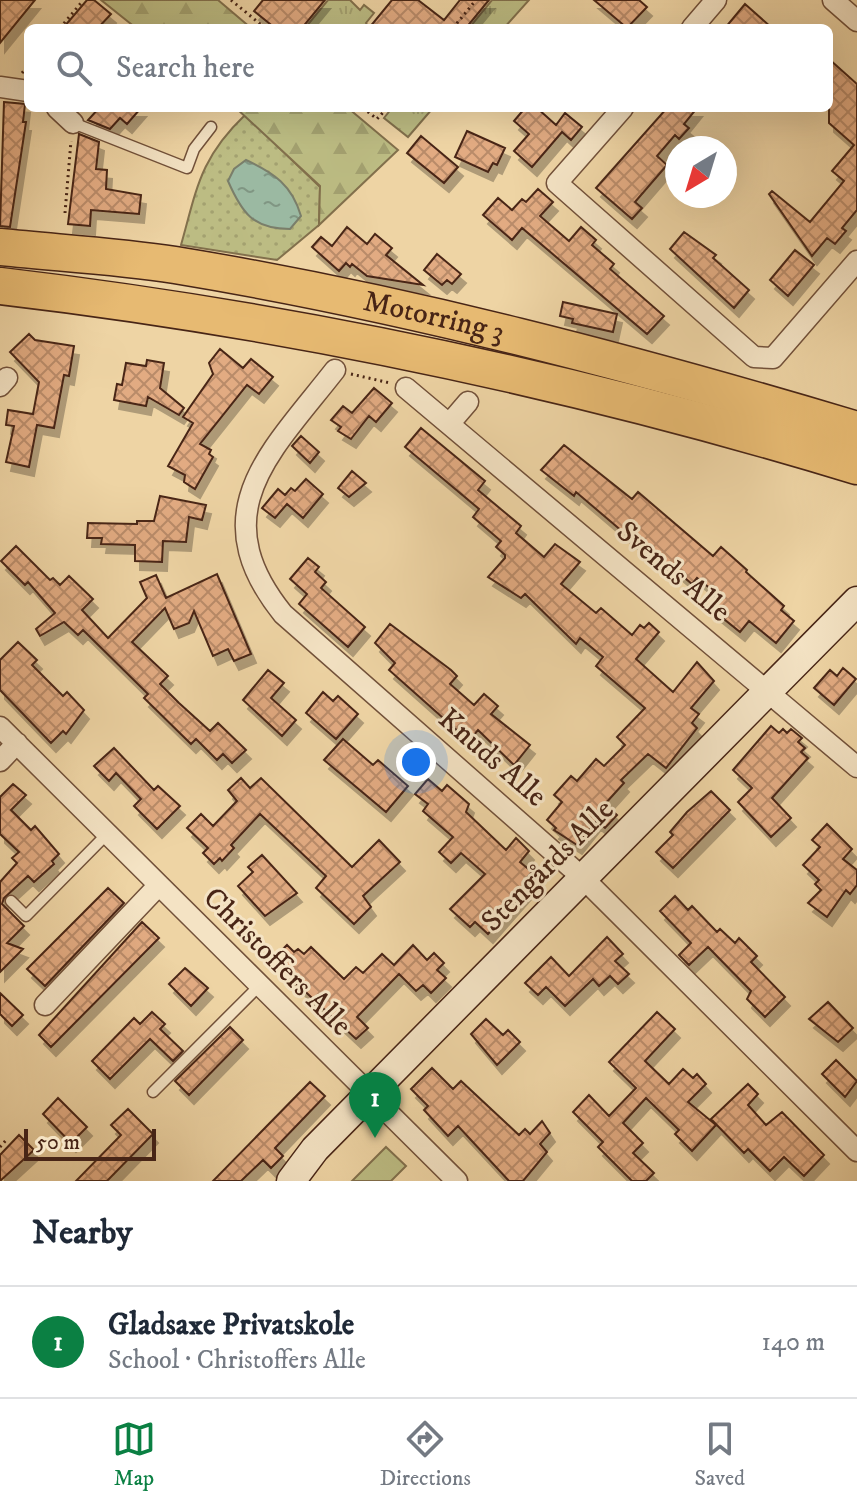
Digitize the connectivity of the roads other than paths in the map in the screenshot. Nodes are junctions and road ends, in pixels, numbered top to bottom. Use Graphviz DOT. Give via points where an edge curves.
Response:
graph roads {
  1 [pos="716,0"];
  2 [pos="833,0"];
  3 [pos="857,21"];
  4 [pos="695,24"];
  5 [pos="0,87"];
  6 [pos="24,90"];
  7 [pos="61,112"];
  8 [pos="619,112"];
  9 [pos="73,123"];
  10 [pos="211,127"];
  11 [pos="0,247"];
  12 [pos="857,261"];
  13 [pos="0,286"];
  14 [pos="335,370"];
  15 [pos="406,388"];
  16 [pos="468,402"];
  17 [pos="450,423"];
  18 [pos="857,430"];
  19 [pos="857,466"];
  20 [pos="857,601"];
  21 [pos="768,692"];
  22 [pos="0,727"];
  23 [pos="17,743"];
  24 [pos="0,761"];
  25 [pos="857,767"];
  26 [pos="107,834"];
  27 [pos="583,878"];
  28 [pos="158,886"];
  29 [pos="11,901"];
  30 [pos="259,986"];
  31 [pos="45,1005"];
  32 [pos="153,1092"];
  33 [pos="369,1095"];
  34 [pos="857,1151"];
  35 [pos="291,1181"];
  36 [pos="457,1181"];
  1 -- 4 [label="street"];
  2 -- 3 [label="street"];
  5 -- 6 [label="street"];
  7 -- 9 [label="street"];
  8 -- 12 [label="street" via="557,183 754,357 773,358"];
  9 -- 10 [label="lane" via="187,168"];
  11 -- 18 [label="highway, Motorring 3" via="172,265 417,311"];
  13 -- 19 [label="highway, Motorring 3" via="137,302 349,338 690,418"];
  14 -- 27 [label="street, Knuds Alle" via="252,483 245,537 263,590 283,614"];
  15 -- 17 [label="street, Svends Alle"];
  16 -- 17 [label="street"];
  17 -- 21 [label="street, Svends Alle"];
  20 -- 21 [label="street, Stengårds Alle"];
  21 -- 25 [label="street, Svends Alle"];
  21 -- 27 [label="street, Stengårds Alle"];
  22 -- 23 [label="street, Christoffers Alle"];
  23 -- 24 [label="street"];
  23 -- 26 [label="street, Christoffers Alle"];
  26 -- 28 [label="street, Christoffers Alle"];
  26 -- 29 [label="lane" via="26,916"];
  27 -- 33 [label="street, Stengårds Alle"];
  27 -- 34 [label="street, Knuds Alle"];
  28 -- 30 [label="street, Christoffers Alle"];
  28 -- 31 [label="street, Christoffers Alle"];
  30 -- 32 [label="lane"];
  30 -- 33 [label="street, Christoffers Alle"];
  33 -- 35 [label="street, Stengårds Alle"];
  33 -- 36 [label="street, Christoffers Alle"];
}
